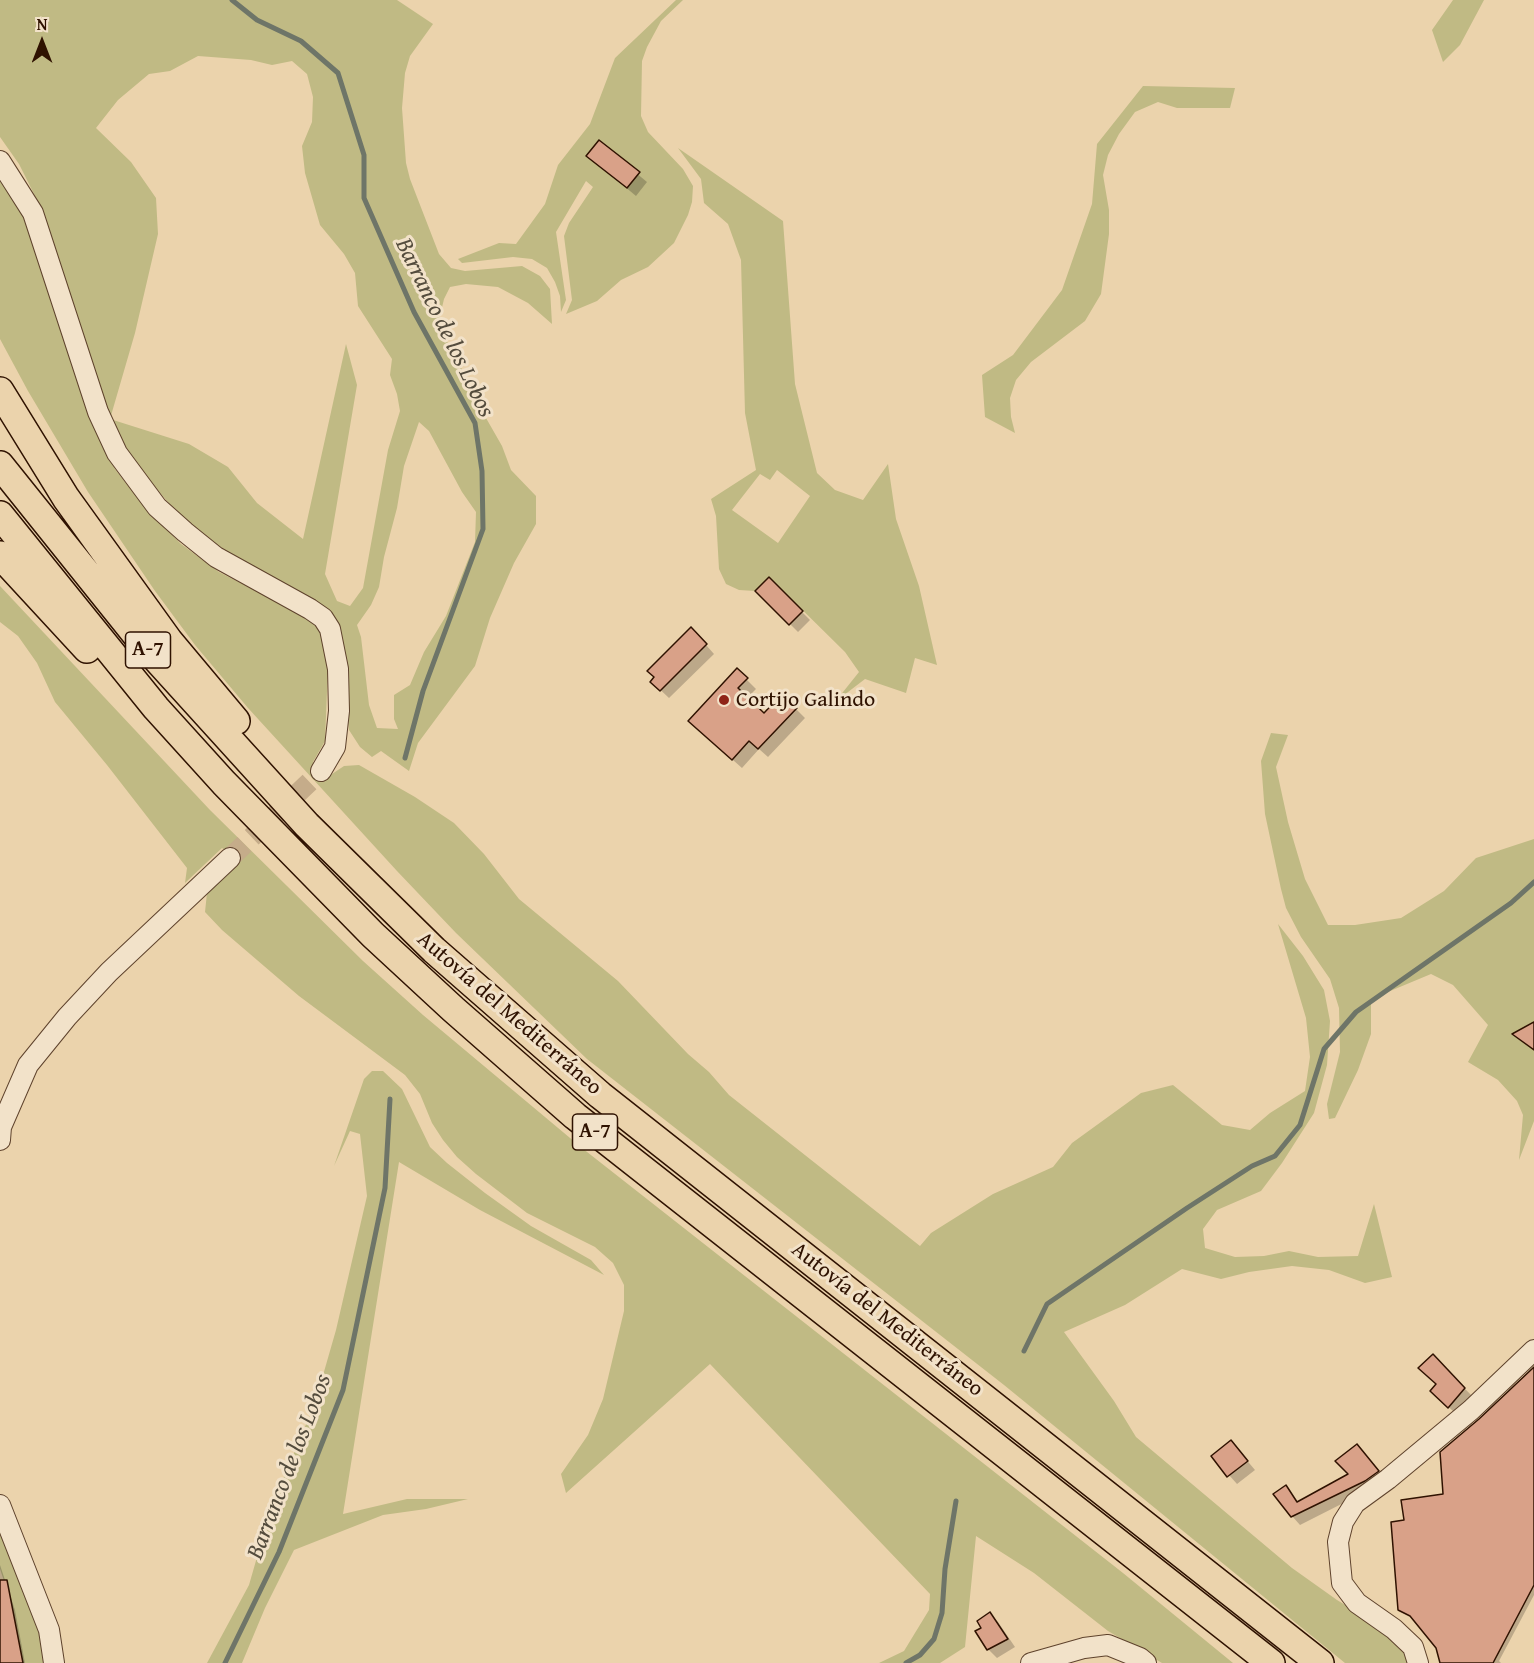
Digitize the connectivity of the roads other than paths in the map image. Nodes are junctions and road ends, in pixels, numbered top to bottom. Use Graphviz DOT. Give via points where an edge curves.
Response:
graph roads {
  1 [pos="0,161"];
  2 [pos="0,391"];
  3 [pos="0,465"];
  4 [pos="0,515"];
  5 [pos="0,555"];
  6 [pos="156,708"];
  7 [pos="321,771"];
  8 [pos="307,825"];
  9 [pos="230,858"];
  10 [pos="0,1140"];
  11 [pos="1534,1350"];
  12 [pos="0,1505"];
  13 [pos="54,1663"];
  14 [pos="1031,1663"];
  15 [pos="1146,1663"];
  16 [pos="1271,1663"];
  17 [pos="1320,1663"];
  18 [pos="1418,1663"];
  1 -- 7 [label="street" via="33,213 98,412 117,453 157,507 185,532 216,557 310,609 330,629 338,669 339,711 335,747"];
  2 -- 8 [label="highway" via="66,498 169,641 288,783"];
  3 -- 8 [label="highway, Autovía del Mediterráneo / A-7" via="150,652"];
  4 -- 6 [label="highway, Autovía del Mediterráneo / A-7"];
  5 -- 6 [label="highway" via="97,660"];
  6 -- 16 [label="highway, Autovía del Mediterráneo / A-7" via="373,935 575,1116"];
  8 -- 17 [label="highway, Autovía del Mediterráneo / A-7" via="434,950 600,1095"];
  9 -- 10 [label="street" via="67,1017 28,1065 0,1127"];
  11 -- 18 [label="street" via="1471,1410 1355,1503 1343,1522 1338,1542 1342,1583 1357,1604 1413,1647"];
  12 -- 13 [label="street" via="49,1630"];
  14 -- 15 [label="street" via="1084,1648 1108,1646"];
}
